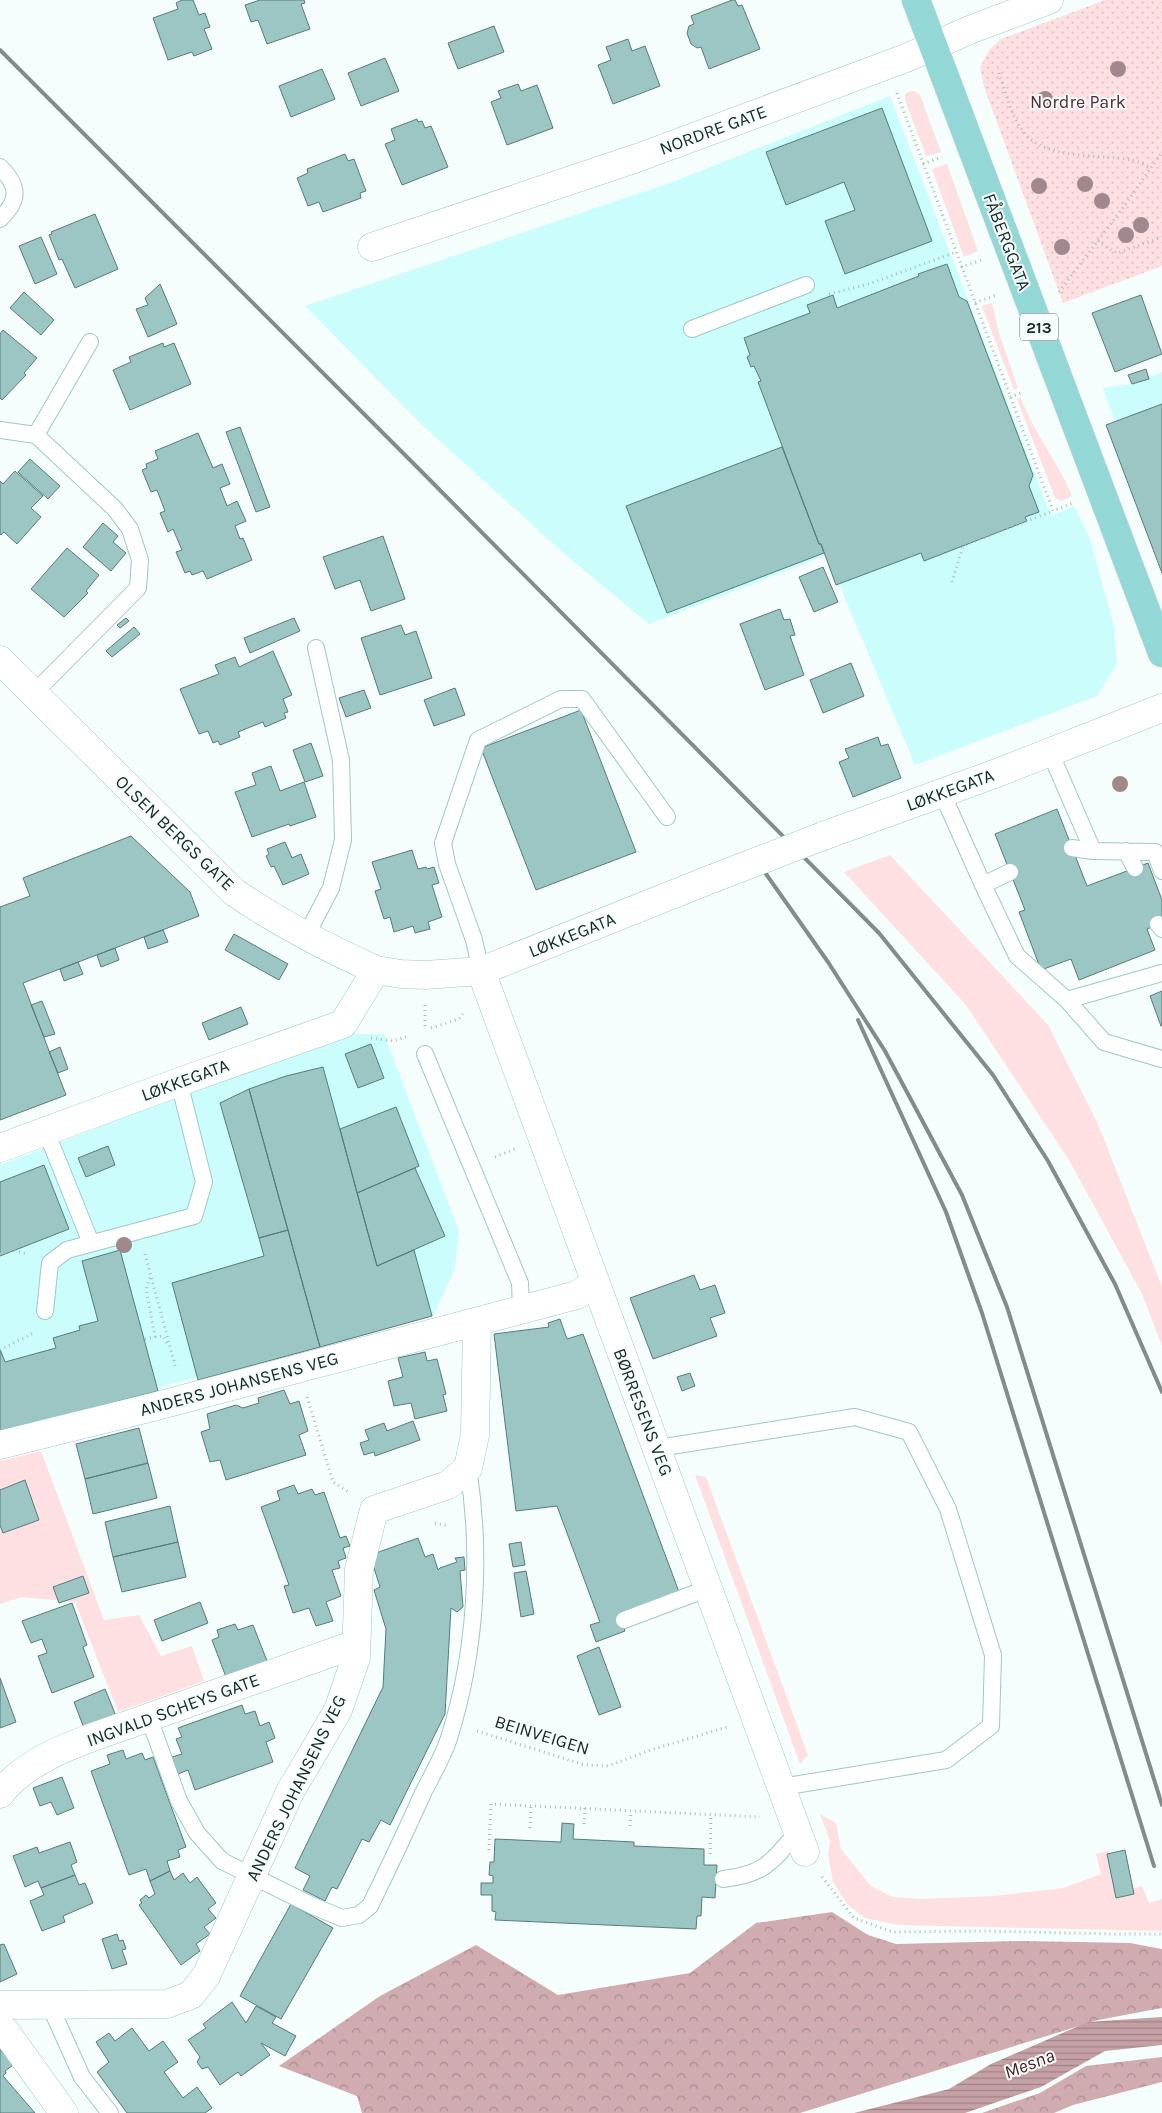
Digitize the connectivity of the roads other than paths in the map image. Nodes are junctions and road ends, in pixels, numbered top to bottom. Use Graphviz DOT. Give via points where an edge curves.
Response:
graph roads {
  1 [pos="916,0"];
  2 [pos="1048,0"];
  3 [pos="934,46"];
  4 [pos="0,167"];
  5 [pos="0,218"];
  6 [pos="372,247"];
  7 [pos="806,285"];
  8 [pos="692,329"];
  9 [pos="90,342"];
  10 [pos="0,430"];
  11 [pos="36,435"];
  12 [pos="316,648"];
  13 [pos="1162,653"];
  14 [pos="0,660"];
  15 [pos="33,694"];
  16 [pos="1162,708"];
  17 [pos="1050,752"];
  18 [pos="942,793"];
  19 [pos="667,817"];
  20 [pos="1072,848"];
  21 [pos="1093,851"];
  22 [pos="1126,851"];
  23 [pos="1135,868"];
  24 [pos="1162,871"];
  25 [pos="1010,872"];
  26 [pos="982,885"];
  27 [pos="306,936"];
  28 [pos="376,970"];
  29 [pos="481,971"];
  30 [pos="1162,973"];
  31 [pos="1067,1000"];
  32 [pos="425,1054"];
  33 [pos="1162,1059"];
  34 [pos="179,1082"];
  35 [pos="46,1130"];
  36 [pos="0,1148"];
  37 [pos="91,1243"];
  38 [pos="594,1283"];
  39 [pos="521,1310"];
  40 [pos="45,1311"];
  41 [pos="477,1322"];
  42 [pos="0,1445"];
  43 [pos="658,1448"];
  44 [pos="468,1468"];
  45 [pos="709,1588"];
  46 [pos="624,1620"];
  47 [pos="356,1644"];
  48 [pos="149,1718"];
  49 [pos="782,1787"];
  50 [pos="0,1794"];
  51 [pos="802,1841"];
  52 [pos="252,1875"];
  53 [pos="724,1879"];
  54 [pos="50,2006"];
  55 [pos="2,2018"];
  56 [pos="64,2113"];
  57 [pos="110,2113"];
  1 -- 3 [label="main road, FÅBERGGATA / 213"];
  2 -- 3 [label="street, NORDRE GATE"];
  3 -- 6 [label="street, NORDRE GATE" via="640,157"];
  3 -- 13 [label="main road, FÅBERGGATA / 213"];
  4 -- 5 [label="lane" via="11,178 16,194 11,209"];
  7 -- 8 [label="lane"];
  9 -- 11 [label="lane"];
  10 -- 11 [label="lane"];
  11 -- 15 [label="lane" via="115,509 130,529 140,560 138,588"];
  12 -- 27 [label="lane" via="341,760 343,840 331,888"];
  14 -- 15 [label="street, OLSEN BERGS GATE"];
  15 -- 27 [label="street, OLSEN BERGS GATE" via="234,892"];
  16 -- 17 [label="street, LØKKEGATA"];
  17 -- 18 [label="street, LØKKEGATA"];
  17 -- 21 [label="lane"];
  18 -- 26 [label="lane"];
  18 -- 29 [label="street, LØKKEGATA, bridge" via="714,878"];
  19 -- 29 [label="lane" via="582,699 561,699 478,740 442,843"];
  20 -- 21 [label="lane"];
  21 -- 22 [label="lane"];
  22 -- 23 [label="lane"];
  22 -- 24 [label="lane" via="1155,852"];
  25 -- 26 [label="lane"];
  26 -- 31 [label="lane" via="1017,956"];
  27 -- 28 [label="street, OLSEN BERGS GATE"];
  28 -- 29 [label="street, LØKKEGATA" via="425,975"];
  28 -- 34 [label="street, LØKKEGATA" via="343,1024"];
  29 -- 38 [label="street, BØRRESENS VEG"];
  30 -- 31 [label="lane"];
  31 -- 33 [label="lane" via="1104,1042"];
  32 -- 39 [label="lane" via="520,1283"];
  34 -- 35 [label="street, LØKKEGATA"];
  34 -- 37 [label="lane" via="204,1182 194,1216"];
  35 -- 36 [label="street, LØKKEGATA"];
  35 -- 37 [label="lane"];
  37 -- 40 [label="lane" via="68,1250 50,1263"];
  38 -- 39 [label="street, ANDERS JOHANSENS VEG" via="577,1295"];
  38 -- 43 [label="street, BØRRESENS VEG"];
  39 -- 41 [label="street, ANDERS JOHANSENS VEG"];
  41 -- 42 [label="street, ANDERS JOHANSENS VEG"];
  41 -- 44 [label="street" via="474,1435"];
  43 -- 45 [label="street, BØRRESENS VEG"];
  43 -- 49 [label="lane" via="855,1416 909,1432 948,1509 993,1655 990,1726 946,1760"];
  44 -- 47 [label="street, ANDERS JOHANSENS VEG" via="448,1485 374,1510 358,1570"];
  44 -- 52 [label="lane" via="475,1549 474,1603 465,1673 449,1739 370,1906 359,1915 342,1918"];
  45 -- 46 [label="lane"];
  45 -- 49 [label="street, BØRRESENS VEG"];
  47 -- 48 [label="street, INGVALD SCHEYS GATE"];
  47 -- 52 [label="street, ANDERS JOHANSENS VEG" via="356,1658 338,1710 290,1792"];
  48 -- 50 [label="street, INGVALD SCHEYS GATE" via="88,1739 37,1762"];
  48 -- 52 [label="lane" via="179,1801 197,1833 222,1861"];
  49 -- 51 [label="street, BØRRESENS VEG"];
  51 -- 53 [label="lane" via="767,1866 743,1877"];
  52 -- 54 [label="street, ANDERS JOHANSENS VEG" via="206,1976 191,1994 167,2004"];
  54 -- 55 [label="street, ANDERS JOHANSENS VEG"];
  54 -- 57 [label="lane" via="82,2077"];
  55 -- 56 [label="street"];
}
